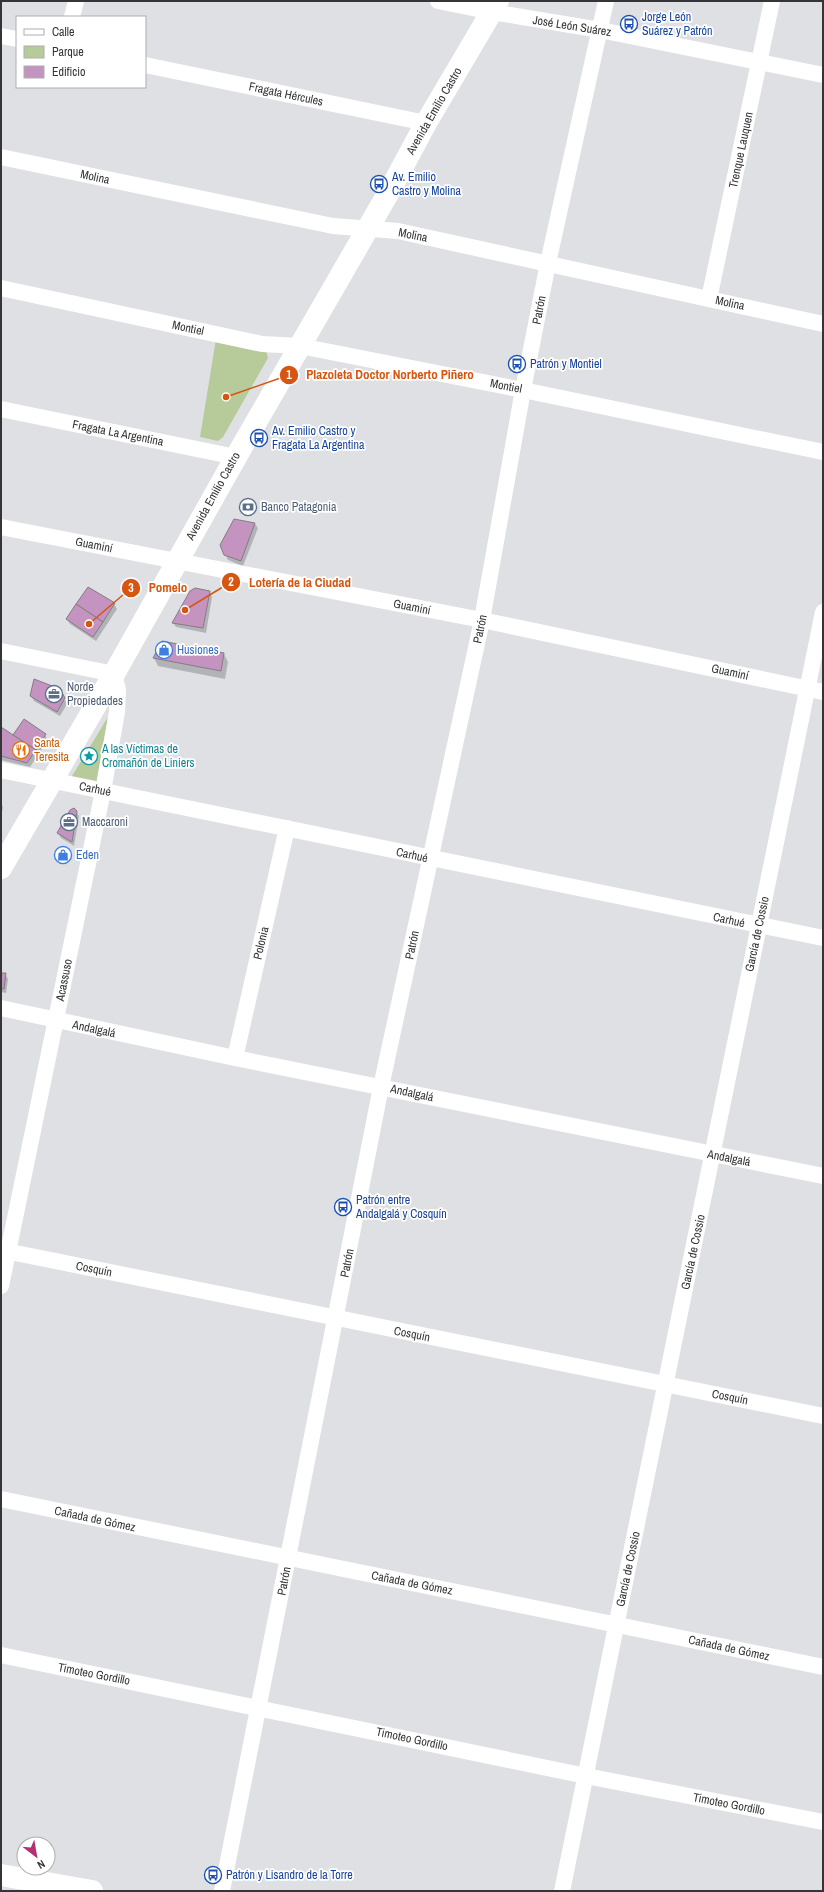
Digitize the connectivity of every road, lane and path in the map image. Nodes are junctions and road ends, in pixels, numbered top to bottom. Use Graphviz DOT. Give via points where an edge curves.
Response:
graph roads {
  1 [pos="76,1"];
  2 [pos="438,1"];
  3 [pos="606,1"];
  4 [pos="772,1"];
  5 [pos="495,7"];
  6 [pos="72,16"];
  7 [pos="600,30"];
  8 [pos="1,36"];
  9 [pos="16,39"];
  10 [pos="760,63"];
  11 [pos="146,65"];
  12 [pos="823,75"];
  13 [pos="426,123"];
  14 [pos="1,157"];
  15 [pos="368,228"];
  16 [pos="548,263"];
  17 [pos="1,288"];
  18 [pos="709,299"];
  19 [pos="823,324"];
  20 [pos="300,346"];
  21 [pos="523,390"];
  22 [pos="1,409"];
  23 [pos="823,452"];
  24 [pos="236,456"];
  25 [pos="1,527"];
  26 [pos="177,560"];
  27 [pos="823,612"];
  28 [pos="482,620"];
  29 [pos="1,651"];
  30 [pos="114,674"];
  31 [pos="815,690"];
  32 [pos="1,770"];
  33 [pos="50,781"];
  34 [pos="103,791"];
  35 [pos="287,828"];
  36 [pos="431,859"];
  37 [pos="1,868"];
  38 [pos="759,926"];
  39 [pos="823,938"];
  40 [pos="1,1008"];
  41 [pos="57,1020"];
  42 [pos="235,1058"];
  43 [pos="381,1087"];
  44 [pos="712,1154"];
  45 [pos="823,1176"];
  46 [pos="5,1251"];
  47 [pos="1,1286"];
  48 [pos="336,1319"];
  49 [pos="665,1384"];
  50 [pos="823,1416"];
  51 [pos="1,1499"];
  52 [pos="288,1558"];
  53 [pos="616,1625"];
  54 [pos="1,1655"];
  55 [pos="823,1667"];
  56 [pos="258,1707"];
  57 [pos="586,1776"];
  58 [pos="823,1822"];
  59 [pos="1,1875"];
  60 [pos="92,1891"];
  61 [pos="222,1891"];
  62 [pos="562,1891"];
  1 -- 6 [label="street"];
  2 -- 5 [label="street, José León Suárez"];
  3 -- 7 [label="street, Patrón"];
  4 -- 10 [label="street, Trenque Lauquen"];
  5 -- 7 [label="street, José León Suárez"];
  5 -- 13 [label="main road, Avenida Emilio Castro"];
  7 -- 10 [label="street, José León Suárez"];
  7 -- 16 [label="street, Patrón"];
  8 -- 9 [label="street"];
  10 -- 12 [label="street, José León Suárez"];
  10 -- 18 [label="street, Trenque Lauquen"];
  11 -- 13 [label="street, Fragata Hércules"];
  13 -- 15 [label="main road, Avenida Emilio Castro"];
  14 -- 15 [label="street, Molina" via="332,226"];
  15 -- 16 [label="street, Molina" via="398,231"];
  15 -- 20 [label="main road, Avenida Emilio Castro"];
  16 -- 18 [label="street, Molina"];
  16 -- 21 [label="street, Patrón"];
  17 -- 20 [label="street, Montiel" via="262,344"];
  18 -- 19 [label="street, Molina"];
  20 -- 21 [label="street, Montiel"];
  20 -- 24 [label="main road, Avenida Emilio Castro"];
  21 -- 23 [label="street, Montiel"];
  21 -- 28 [label="street, Patrón"];
  22 -- 24 [label="street, Fragata La Argentina"];
  24 -- 26 [label="main road, Avenida Emilio Castro"];
  25 -- 26 [label="street, Guaminí"];
  26 -- 28 [label="street, Guaminí"];
  26 -- 30 [label="main road, Avenida Emilio Castro"];
  27 -- 31 [label="street, García de Cossio"];
  28 -- 31 [label="street, Guaminí"];
  28 -- 36 [label="street, Patrón"];
  29 -- 30 [label="street"];
  30 -- 33 [label="main road, Avenida Emilio Castro"];
  30 -- 34 [label="street, Acassuso" via="118,690 117,712"];
  31 -- 38 [label="street, García de Cossio"];
  32 -- 33 [label="street, Carhué"];
  33 -- 34 [label="street, Carhué"];
  33 -- 37 [label="main road, Avenida Emilio Castro"];
  34 -- 35 [label="street, Carhué"];
  34 -- 41 [label="street, Acassuso"];
  35 -- 36 [label="street, Carhué"];
  35 -- 42 [label="street, Polonia"];
  36 -- 38 [label="street, Carhué"];
  36 -- 43 [label="street, Patrón"];
  38 -- 39 [label="street, Carhué"];
  38 -- 44 [label="street, García de Cossio"];
  40 -- 41 [label="street, Andalgalá"];
  41 -- 42 [label="street, Andalgalá"];
  41 -- 46 [label="street, Acassuso"];
  42 -- 43 [label="street, Andalgalá"];
  43 -- 44 [label="street, Andalgalá"];
  43 -- 48 [label="street, Patrón"];
  44 -- 45 [label="street, Andalgalá"];
  44 -- 49 [label="street, García de Cossio"];
  46 -- 47 [label="street, Acassuso"];
  46 -- 48 [label="street, Cosquín"];
  48 -- 49 [label="street, Cosquín"];
  48 -- 52 [label="street, Patrón"];
  49 -- 50 [label="street, Cosquín"];
  49 -- 53 [label="street, García de Cossio"];
  51 -- 52 [label="street, Cañada de Gómez"];
  52 -- 53 [label="street, Cañada de Gómez"];
  52 -- 56 [label="street, Patrón"];
  53 -- 55 [label="street, Cañada de Gómez"];
  53 -- 57 [label="street, García de Cossio"];
  54 -- 56 [label="street, Timoteo Gordillo"];
  56 -- 57 [label="street, Timoteo Gordillo"];
  56 -- 61 [label="street, Patrón"];
  57 -- 58 [label="street, Timoteo Gordillo"];
  57 -- 62 [label="street, García de Cossio"];
  59 -- 60 [label="main road"];
}
